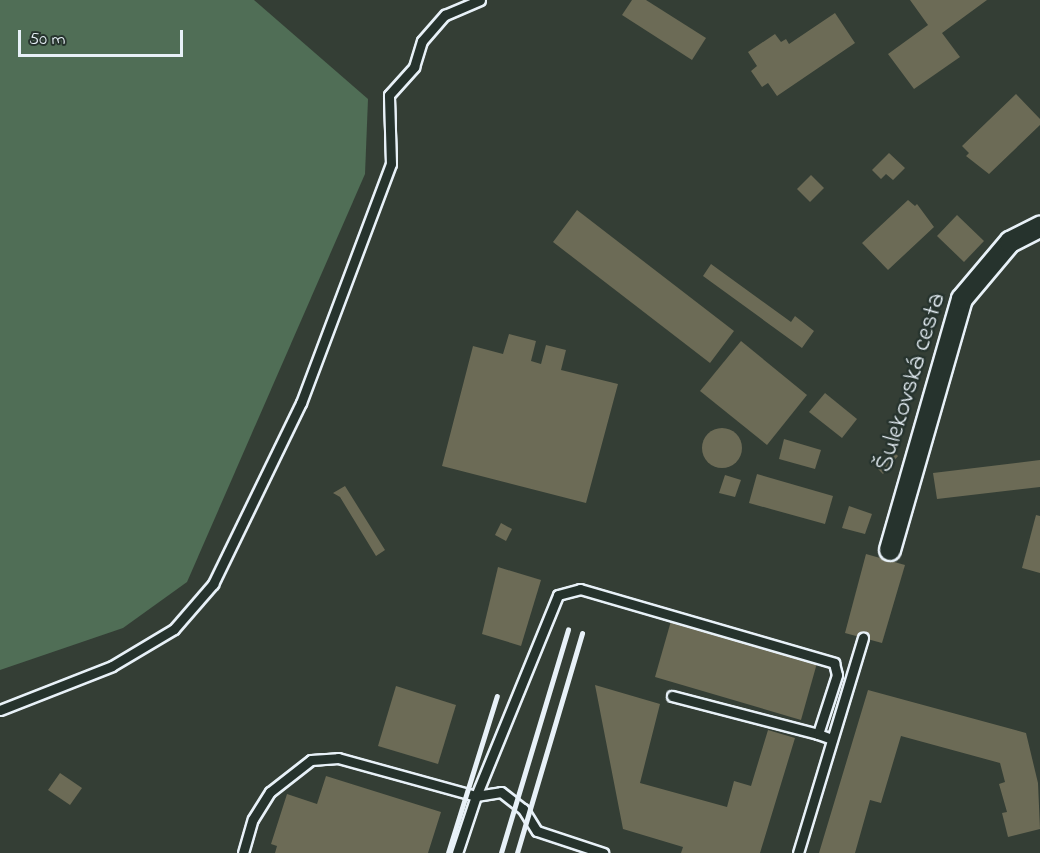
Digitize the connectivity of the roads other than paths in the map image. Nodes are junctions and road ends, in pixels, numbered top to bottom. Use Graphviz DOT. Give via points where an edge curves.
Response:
graph roads {
  1 [pos="480,0"];
  2 [pos="1040,227"];
  3 [pos="889,555"];
  4 [pos="863,638"];
  5 [pos="672,696"];
  6 [pos="0,710"];
  7 [pos="818,734"];
  8 [pos="832,739"];
  9 [pos="476,796"];
  10 [pos="243,853"];
  11 [pos="457,853"];
  12 [pos="603,853"];
  13 [pos="798,853"];
  1 -- 6 [label="lane" via="445,15 422,40 414,67 389,94 391,164 301,403 213,584 174,629 112,666"];
  2 -- 3 [label="street, Šulekovská cesta" via="1010,242 962,299"];
  4 -- 8 [label="lane"];
  5 -- 7 [label="lane"];
  7 -- 8 [label="lane"];
  7 -- 9 [label="lane" via="837,675 834,663 580,589 558,595"];
  8 -- 13 [label="lane"];
  9 -- 10 [label="lane" via="338,758 310,760 270,792 253,819"];
  9 -- 11 [label="lane"];
  9 -- 12 [label="lane" via="501,792 523,809 537,831"];
}
